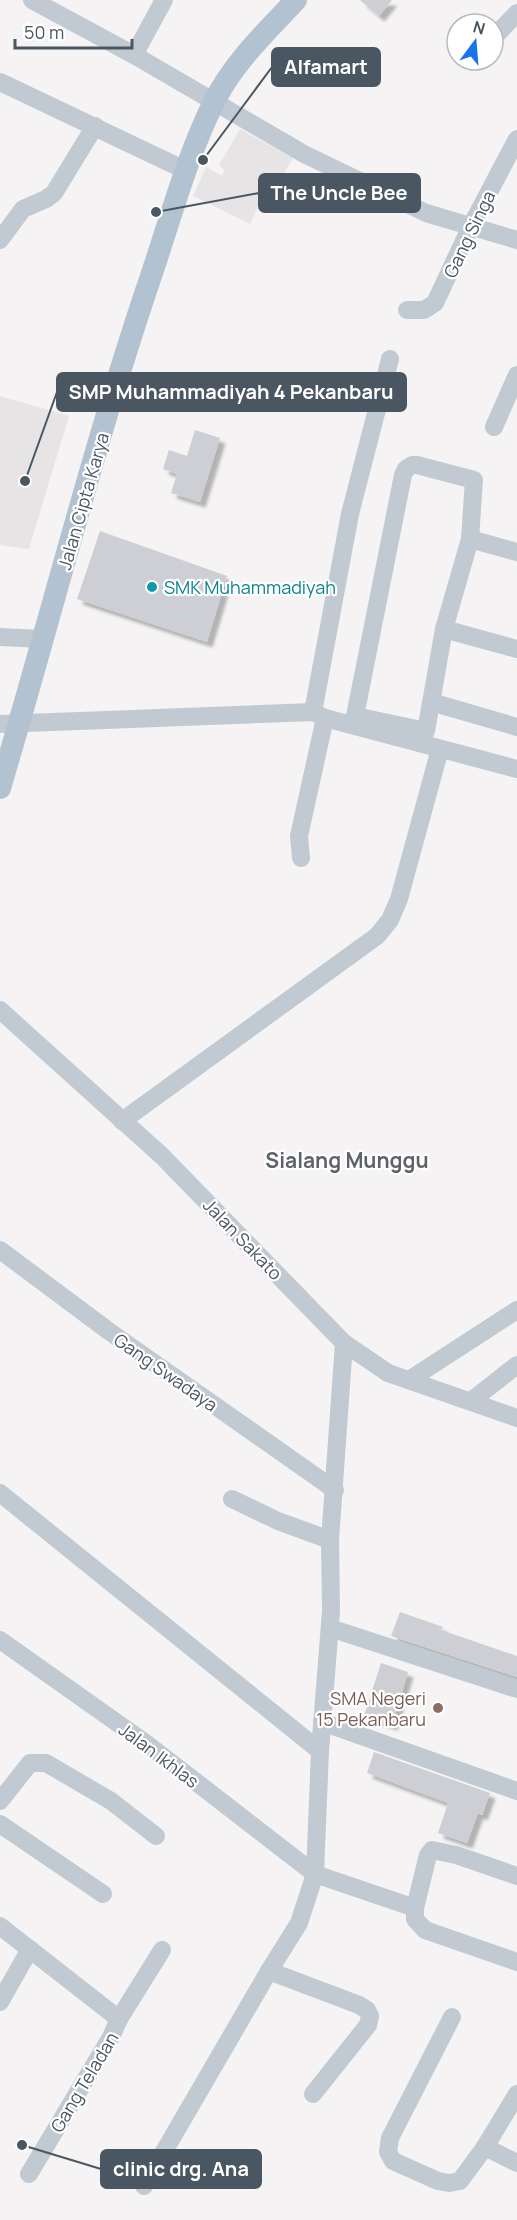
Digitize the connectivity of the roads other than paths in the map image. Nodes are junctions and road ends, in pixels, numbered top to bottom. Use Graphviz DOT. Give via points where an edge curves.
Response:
graph roads {
  1 [pos="32,0"];
  2 [pos="164,0"];
  3 [pos="296,0"];
  4 [pos="517,13"];
  5 [pos="505,26"];
  6 [pos="134,55"];
  7 [pos="0,82"];
  8 [pos="214,101"];
  9 [pos="94,126"];
  10 [pos="517,139"];
  11 [pos="187,171"];
  12 [pos="471,226"];
  13 [pos="0,240"];
  14 [pos="517,240"];
  15 [pos="406,310"];
  16 [pos="390,359"];
  17 [pos="517,375"];
  18 [pos="494,427"];
  19 [pos="470,539"];
  20 [pos="517,552"];
  21 [pos="444,629"];
  22 [pos="0,637"];
  23 [pos="43,639"];
  24 [pos="517,649"];
  25 [pos="431,702"];
  26 [pos="319,715"];
  27 [pos="10,723"];
  28 [pos="517,727"];
  29 [pos="440,749"];
  30 [pos="517,769"];
  31 [pos="0,788"];
  32 [pos="301,858"];
  33 [pos="0,1010"];
  34 [pos="122,1121"];
  35 [pos="0,1250"];
  36 [pos="517,1310"];
  37 [pos="344,1342"];
  38 [pos="517,1365"];
  39 [pos="409,1380"];
  40 [pos="471,1401"];
  41 [pos="517,1418"];
  42 [pos="335,1490"];
  43 [pos="0,1493"];
  44 [pos="232,1499"];
  45 [pos="330,1540"];
  46 [pos="330,1628"];
  47 [pos="0,1640"];
  48 [pos="517,1689"];
  49 [pos="322,1722"];
  50 [pos="320,1751"];
  51 [pos="517,1791"];
  52 [pos="0,1801"];
  53 [pos="0,1824"];
  54 [pos="156,1836"];
  55 [pos="315,1874"];
  56 [pos="517,1876"];
  57 [pos="103,1894"];
  58 [pos="415,1908"];
  59 [pos="0,1926"];
  60 [pos="30,1949"];
  61 [pos="162,1950"];
  62 [pos="517,1962"];
  63 [pos="269,1971"];
  64 [pos="0,2002"];
  65 [pos="452,2017"];
  66 [pos="119,2019"];
  67 [pos="312,2094"];
  68 [pos="517,2094"];
  69 [pos="485,2147"];
  70 [pos="517,2163"];
  71 [pos="29,2174"];
  72 [pos="144,2186"];
  1 -- 6 [label="street"];
  2 -- 6 [label="street"];
  3 -- 8 [label="main road, Jalan Cipta Karya" via="241,60"];
  4 -- 5 [label="street"];
  6 -- 8 [label="street"];
  7 -- 9 [label="street"];
  8 -- 11 [label="main road, Jalan Cipta Karya"];
  8 -- 12 [label="street" via="304,154 426,213"];
  9 -- 11 [label="street"];
  9 -- 13 [label="street" via="54,193 23,209"];
  10 -- 12 [label="street, Gang Singa"];
  11 -- 23 [label="main road, Jalan Cipta Karya" via="112,397"];
  12 -- 14 [label="street"];
  12 -- 15 [label="street, Gang Singa" via="435,303 424,310"];
  16 -- 26 [label="street" via="350,514"];
  17 -- 18 [label="street"];
  19 -- 20 [label="street"];
  19 -- 21 [label="street"];
  19 -- 25 [label="street" via="474,480 417,465 406,469 355,716 426,731"];
  21 -- 24 [label="street"];
  21 -- 25 [label="street"];
  22 -- 23 [label="street"];
  23 -- 27 [label="main road, Jalan Cipta Karya"];
  25 -- 28 [label="street"];
  26 -- 27 [label="street"];
  26 -- 29 [label="street"];
  26 -- 32 [label="street" via="299,836"];
  27 -- 31 [label="main road, Jalan Cipta Karya"];
  29 -- 30 [label="street"];
  29 -- 34 [label="street" via="399,899 377,936"];
  33 -- 34 [label="street, Jalan Sakato"];
  34 -- 37 [label="street, Jalan Sakato" via="162,1156"];
  35 -- 42 [label="street, Gang Swadaya"];
  36 -- 39 [label="street"];
  37 -- 39 [label="street, Jalan Sakato" via="388,1373"];
  37 -- 42 [label="street"];
  38 -- 40 [label="street"];
  39 -- 40 [label="street, Jalan Sakato"];
  40 -- 41 [label="street, Jalan Sakato"];
  42 -- 45 [label="street"];
  43 -- 50 [label="street"];
  44 -- 45 [label="street"];
  45 -- 46 [label="street"];
  46 -- 48 [label="street"];
  46 -- 49 [label="street"];
  47 -- 55 [label="street, Jalan Ikhlas" via="147,1744"];
  49 -- 50 [label="street"];
  49 -- 51 [label="street"];
  50 -- 55 [label="street"];
  52 -- 54 [label="street" via="30,1764 46,1763 111,1801"];
  53 -- 57 [label="street"];
  55 -- 58 [label="street, Jalan Ikhlas"];
  55 -- 63 [label="street" via="299,1923"];
  56 -- 58 [label="street" via="432,1850"];
  58 -- 62 [label="street" via="415,1919 425,1930"];
  59 -- 60 [label="street, Gang Teladan"];
  60 -- 64 [label="street"];
  60 -- 66 [label="street, Gang Teladan"];
  61 -- 66 [label="street, Gang Teladan"];
  63 -- 67 [label="street" via="359,2005 370,2016 368,2025"];
  63 -- 72 [label="street"];
  65 -- 69 [label="street" via="390,2138 388,2152 393,2161 449,2183 460,2181"];
  66 -- 71 [label="street, Gang Teladan"];
  68 -- 69 [label="street"];
  69 -- 70 [label="street"];
}
